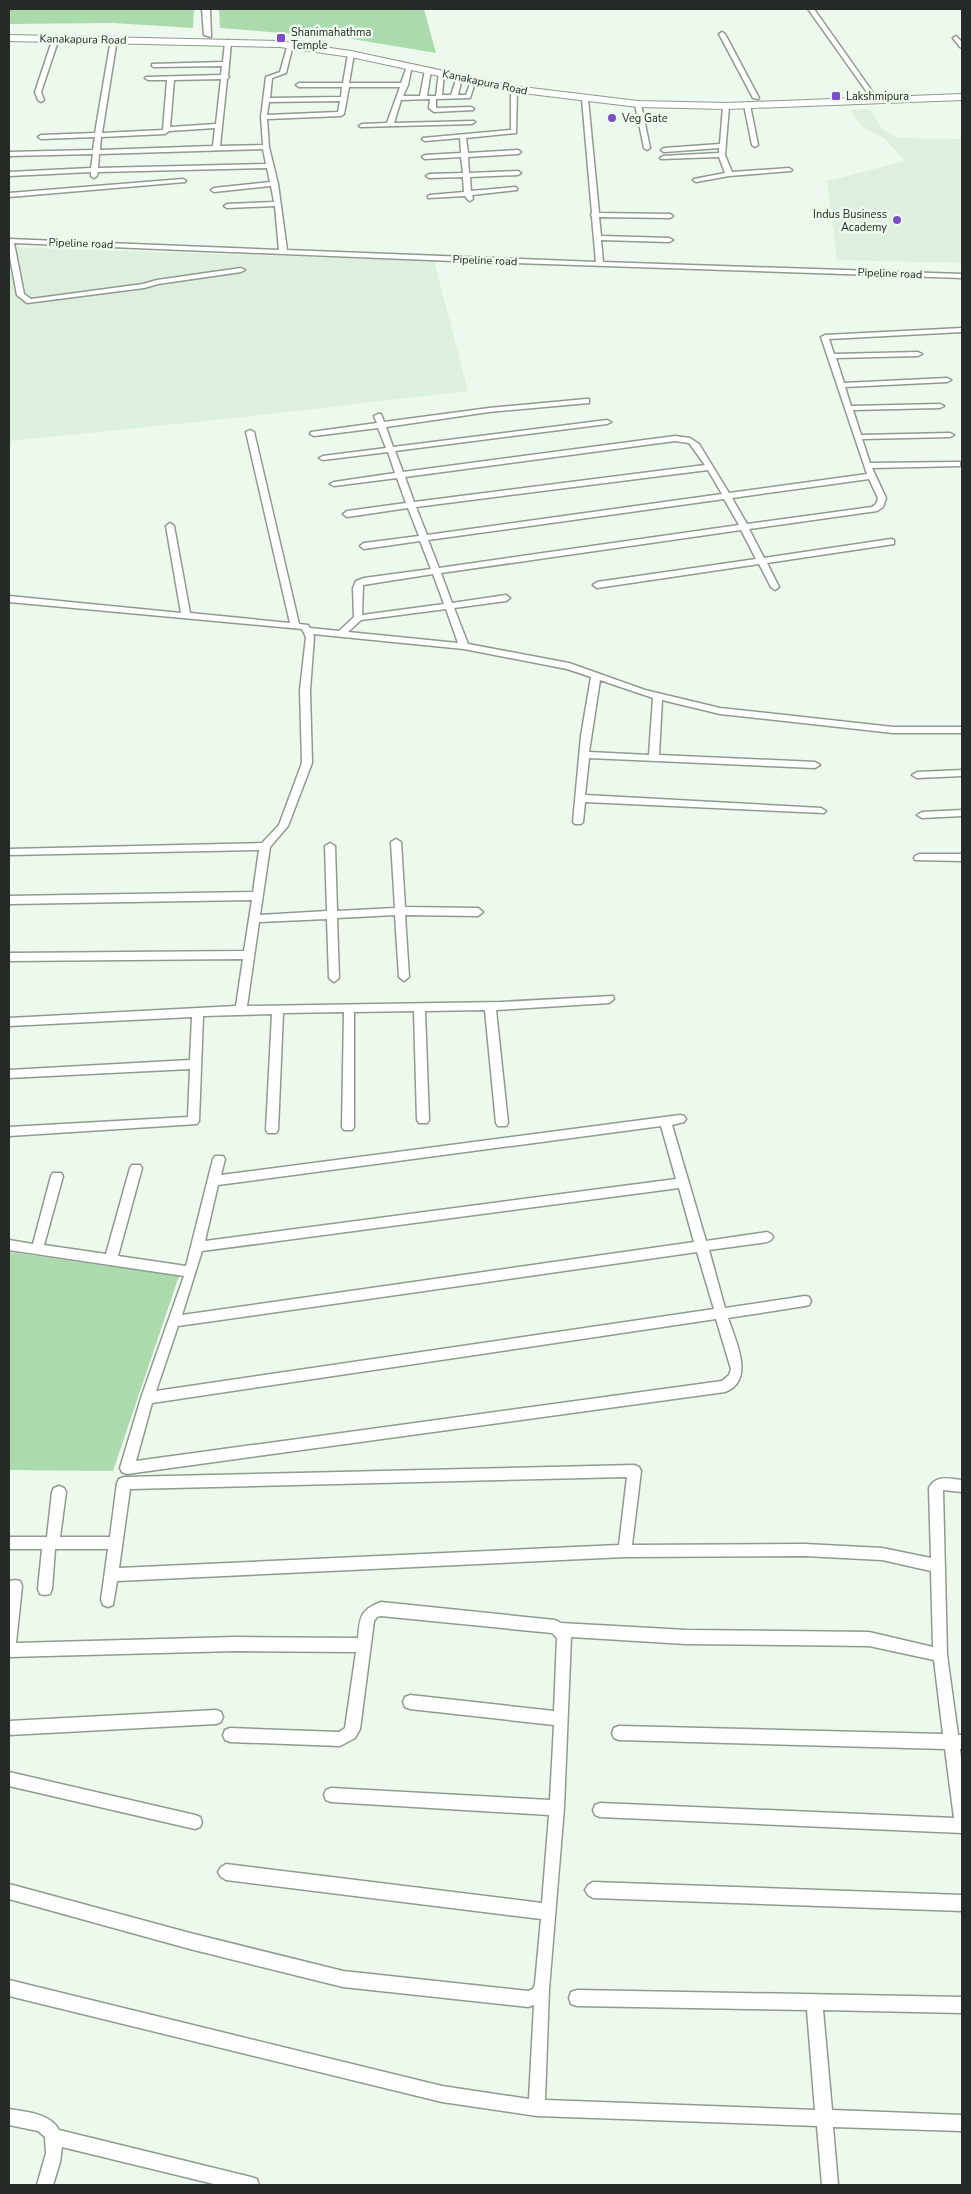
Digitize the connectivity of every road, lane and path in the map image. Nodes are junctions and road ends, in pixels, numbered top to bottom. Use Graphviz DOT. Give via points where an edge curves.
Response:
graph roads {
  1 [pos="206,9"];
  2 [pos="811,9"];
  3 [pos="9,32"];
  4 [pos="722,34"];
  5 [pos="208,35"];
  6 [pos="9,38"];
  7 [pos="56,38"];
  8 [pos="956,38"];
  9 [pos="114,39"];
  10 [pos="228,42"];
  11 [pos="290,46"];
  12 [pos="962,46"];
  13 [pos="351,54"];
  14 [pos="384,57"];
  15 [pos="227,64"];
  16 [pos="154,65"];
  17 [pos="410,66"];
  18 [pos="428,70"];
  19 [pos="440,74"];
  20 [pos="226,77"];
  21 [pos="148,78"];
  22 [pos="172,78"];
  23 [pos="459,78"];
  24 [pos="474,81"];
  25 [pos="299,85"];
  26 [pos="346,85"];
  27 [pos="405,85"];
  28 [pos="514,89"];
  29 [pos="962,91"];
  30 [pos="871,94"];
  31 [pos="454,97"];
  32 [pos="962,97"];
  33 [pos="344,98"];
  34 [pos="400,98"];
  35 [pos="423,98"];
  36 [pos="436,98"];
  37 [pos="585,99"];
  38 [pos="41,100"];
  39 [pos="266,100"];
  40 [pos="752,102"];
  41 [pos="638,104"];
  42 [pos="726,106"];
  43 [pos="471,109"];
  44 [pos="264,117"];
  45 [pos="472,122"];
  46 [pos="390,124"];
  47 [pos="219,126"];
  48 [pos="362,126"];
  49 [pos="167,129"];
  50 [pos="98,135"];
  51 [pos="41,137"];
  52 [pos="463,137"];
  53 [pos="425,140"];
  54 [pos="755,145"];
  55 [pos="722,146"];
  56 [pos="266,147"];
  57 [pos="647,148"];
  58 [pos="216,149"];
  59 [pos="664,150"];
  60 [pos="96,151"];
  61 [pos="518,152"];
  62 [pos="9,154"];
  63 [pos="722,155"];
  64 [pos="464,156"];
  65 [pos="425,157"];
  66 [pos="663,158"];
  67 [pos="271,166"];
  68 [pos="95,170"];
  69 [pos="789,170"];
  70 [pos="518,173"];
  71 [pos="9,174"];
  72 [pos="729,174"];
  73 [pos="467,175"];
  74 [pos="429,176"];
  75 [pos="696,180"];
  76 [pos="183,181"];
  77 [pos="275,184"];
  78 [pos="93,187"];
  79 [pos="515,189"];
  80 [pos="214,190"];
  81 [pos="9,195"];
  82 [pos="430,197"];
  83 [pos="469,197"];
  84 [pos="278,204"];
  85 [pos="227,206"];
  86 [pos="594,215"];
  87 [pos="670,216"];
  88 [pos="597,238"];
  89 [pos="669,240"];
  90 [pos="9,241"];
  91 [pos="283,252"];
  92 [pos="600,263"];
  93 [pos="240,270"];
  94 [pos="962,276"];
  95 [pos="962,330"];
  96 [pos="918,354"];
  97 [pos="831,356"];
  98 [pos="947,380"];
  99 [pos="840,385"];
  100 [pos="586,400"];
  101 [pos="940,406"];
  102 [pos="848,408"];
  103 [pos="379,420"];
  104 [pos="607,422"];
  105 [pos="250,432"];
  106 [pos="314,434"];
  107 [pos="950,435"];
  108 [pos="858,438"];
  109 [pos="391,451"];
  110 [pos="323,458"];
  111 [pos="957,464"];
  112 [pos="867,466"];
  113 [pos="710,467"];
  114 [pos="399,475"];
  115 [pos="872,476"];
  116 [pos="334,484"];
  117 [pos="725,496"];
  118 [pos="410,505"];
  119 [pos="347,514"];
  120 [pos="170,526"];
  121 [pos="744,527"];
  122 [pos="423,539"];
  123 [pos="892,542"];
  124 [pos="364,546"];
  125 [pos="762,561"];
  126 [pos="436,571"];
  127 [pos="597,585"];
  128 [pos="776,587"];
  129 [pos="506,598"];
  130 [pos="9,600"];
  131 [pos="449,605"];
  132 [pos="186,616"];
  133 [pos="358,618"];
  134 [pos="295,626"];
  135 [pos="308,631"];
  136 [pos="341,634"];
  137 [pos="464,646"];
  138 [pos="596,676"];
  139 [pos="658,696"];
  140 [pos="962,730"];
  141 [pos="584,755"];
  142 [pos="654,758"];
  143 [pos="815,765"];
  144 [pos="962,773"];
  145 [pos="917,775"];
  146 [pos="580,798"];
  147 [pos="821,811"];
  148 [pos="962,813"];
  149 [pos="922,815"];
  150 [pos="578,822"];
  151 [pos="396,842"];
  152 [pos="265,846"];
  153 [pos="330,846"];
  154 [pos="9,852"];
  155 [pos="919,858"];
  156 [pos="962,858"];
  157 [pos="258,896"];
  158 [pos="9,900"];
  159 [pos="400,911"];
  160 [pos="478,912"];
  161 [pos="332,915"];
  162 [pos="254,919"];
  163 [pos="249,954"];
  164 [pos="9,957"];
  165 [pos="404,977"];
  166 [pos="334,978"];
  167 [pos="609,999"];
  168 [pos="490,1007"];
  169 [pos="419,1008"];
  170 [pos="350,1009"];
  171 [pos="241,1010"];
  172 [pos="278,1010"];
  173 [pos="198,1012"];
  174 [pos="9,1022"];
  175 [pos="196,1064"];
  176 [pos="9,1074"];
  177 [pos="680,1119"];
  178 [pos="423,1120"];
  179 [pos="665,1121"];
  180 [pos="502,1123"];
  181 [pos="348,1128"];
  182 [pos="272,1130"];
  183 [pos="9,1132"];
  184 [pos="219,1159"];
  185 [pos="136,1168"];
  186 [pos="57,1176"];
  187 [pos="213,1182"];
  188 [pos="683,1183"];
  189 [pos="767,1237"];
  190 [pos="9,1245"];
  191 [pos="701,1246"];
  192 [pos="197,1247"];
  193 [pos="37,1249"];
  194 [pos="111,1259"];
  195 [pos="191,1272"];
  196 [pos="805,1301"];
  197 [pos="721,1313"];
  198 [pos="174,1321"];
  199 [pos="147,1398"];
  200 [pos="962,1486"];
  201 [pos="59,1492"];
  202 [pos="9,1543"];
  203 [pos="51,1543"];
  204 [pos="116,1543"];
  205 [pos="625,1551"];
  206 [pos="938,1566"];
  207 [pos="112,1575"];
  208 [pos="15,1586"];
  209 [pos="45,1589"];
  210 [pos="108,1600"];
  211 [pos="560,1630"];
  212 [pos="9,1644"];
  213 [pos="365,1644"];
  214 [pos="9,1650"];
  215 [pos="940,1655"];
  216 [pos="410,1702"];
  217 [pos="216,1717"];
  218 [pos="561,1719"];
  219 [pos="9,1728"];
  220 [pos="619,1733"];
  221 [pos="230,1735"];
  222 [pos="957,1742"];
  223 [pos="9,1779"];
  224 [pos="331,1795"];
  225 [pos="557,1808"];
  226 [pos="600,1810"];
  227 [pos="962,1820"];
  228 [pos="195,1822"];
  229 [pos="962,1826"];
  230 [pos="226,1872"];
  231 [pos="593,1890"];
  232 [pos="9,1891"];
  233 [pos="962,1903"];
  234 [pos="549,1912"];
  235 [pos="9,1988"];
  236 [pos="542,1990"];
  237 [pos="577,1998"];
  238 [pos="814,2002"];
  239 [pos="962,2005"];
  240 [pos="537,2108"];
  241 [pos="9,2117"];
  242 [pos="824,2118"];
  243 [pos="962,2122"];
  244 [pos="52,2137"];
  245 [pos="45,2185"];
  246 [pos="251,2185"];
  247 [pos="830,2185"];
  1 -- 5 [label="street"];
  2 -- 30 [label="street"];
  3 -- 5 [label="highway, Kanakapura Road"];
  4 -- 40 [label="street"];
  5 -- 14 [label="highway, Kanakapura Road" via="321,42"];
  6 -- 7 [label="highway, Kanakapura Road"];
  7 -- 9 [label="highway, Kanakapura Road"];
  7 -- 38 [label="street" via="38,92"];
  8 -- 12 [label="street"];
  9 -- 10 [label="highway, Kanakapura Road"];
  9 -- 50 [label="street"];
  10 -- 11 [label="highway, Kanakapura Road"];
  10 -- 15 [label="street"];
  11 -- 13 [label="highway, Kanakapura Road"];
  11 -- 39 [label="street" via="283,73 269,77"];
  13 -- 14 [label="highway, Kanakapura Road"];
  13 -- 26 [label="street"];
  14 -- 17 [label="highway, Kanakapura Road"];
  14 -- 40 [label="highway, Kanakapura Road" via="581,92"];
  15 -- 16 [label="street"];
  15 -- 20 [label="street"];
  17 -- 18 [label="highway, Kanakapura Road"];
  17 -- 27 [label="street"];
  18 -- 19 [label="highway, Kanakapura Road"];
  18 -- 35 [label="street"];
  19 -- 23 [label="highway, Kanakapura Road"];
  19 -- 36 [label="street"];
  20 -- 22 [label="street"];
  20 -- 47 [label="street"];
  21 -- 22 [label="street"];
  22 -- 49 [label="street"];
  23 -- 24 [label="highway, Kanakapura Road"];
  23 -- 31 [label="street"];
  24 -- 28 [label="highway, Kanakapura Road"];
  24 -- 31 [label="street" via="468,97"];
  25 -- 26 [label="street"];
  26 -- 27 [label="street"];
  26 -- 33 [label="street"];
  27 -- 34 [label="street"];
  28 -- 37 [label="highway, Kanakapura Road"];
  28 -- 52 [label="street" via="514,132"];
  29 -- 30 [label="highway, Kanakapura Road"];
  30 -- 40 [label="highway, Kanakapura Road"];
  31 -- 36 [label="street"];
  32 -- 40 [label="highway, Kanakapura Road"];
  33 -- 39 [label="street"];
  33 -- 44 [label="street" via="341,114 337,115"];
  34 -- 35 [label="street"];
  34 -- 46 [label="street"];
  35 -- 36 [label="street"];
  36 -- 43 [label="street" via="434,110"];
  37 -- 41 [label="highway, Kanakapura Road"];
  37 -- 86 [label="street"];
  39 -- 44 [label="street"];
  40 -- 42 [label="highway, Kanakapura Road"];
  40 -- 54 [label="street"];
  41 -- 42 [label="highway, Kanakapura Road"];
  41 -- 57 [label="street"];
  42 -- 55 [label="street"];
  44 -- 56 [label="street"];
  45 -- 46 [label="street"];
  46 -- 48 [label="street"];
  47 -- 49 [label="street"];
  47 -- 58 [label="street"];
  49 -- 50 [label="street" via="159,133"];
  50 -- 51 [label="street"];
  50 -- 60 [label="street"];
  52 -- 53 [label="street"];
  52 -- 64 [label="street"];
  55 -- 59 [label="street"];
  55 -- 63 [label="street"];
  56 -- 58 [label="street"];
  56 -- 67 [label="street"];
  58 -- 60 [label="street"];
  60 -- 62 [label="street"];
  60 -- 68 [label="street"];
  61 -- 64 [label="street"];
  63 -- 66 [label="street"];
  63 -- 72 [label="street"];
  64 -- 65 [label="street"];
  64 -- 73 [label="street"];
  67 -- 68 [label="street"];
  67 -- 77 [label="street"];
  68 -- 71 [label="street"];
  68 -- 78 [label="street"];
  69 -- 72 [label="street"];
  70 -- 73 [label="street"];
  72 -- 75 [label="street"];
  73 -- 74 [label="street"];
  73 -- 83 [label="street"];
  76 -- 78 [label="street"];
  77 -- 80 [label="street"];
  77 -- 84 [label="street"];
  78 -- 81 [label="street"];
  79 -- 83 [label="street"];
  82 -- 83 [label="street"];
  84 -- 85 [label="street"];
  84 -- 91 [label="street"];
  86 -- 87 [label="street"];
  86 -- 88 [label="street"];
  88 -- 89 [label="street"];
  88 -- 92 [label="street"];
  90 -- 91 [label="street, Pipeline road"];
  90 -- 93 [label="street" via="20,295 30,301"];
  91 -- 92 [label="street, Pipeline road"];
  92 -- 94 [label="street, Pipeline road"];
  95 -- 97 [label="street" via="825,337"];
  96 -- 97 [label="street"];
  97 -- 99 [label="street"];
  98 -- 99 [label="street"];
  99 -- 102 [label="street"];
  100 -- 103 [label="street"];
  101 -- 102 [label="street"];
  102 -- 108 [label="street"];
  103 -- 106 [label="street"];
  103 -- 109 [label="street"];
  104 -- 109 [label="street"];
  105 -- 134 [label="street"];
  107 -- 108 [label="street"];
  108 -- 112 [label="street"];
  109 -- 110 [label="street"];
  109 -- 114 [label="street"];
  111 -- 112 [label="street"];
  112 -- 115 [label="street"];
  113 -- 114 [label="street" via="693,442 684,439"];
  113 -- 117 [label="street"];
  113 -- 118 [label="street"];
  114 -- 116 [label="street"];
  114 -- 118 [label="street"];
  115 -- 117 [label="street"];
  115 -- 121 [label="street" via="882,498 874,509"];
  117 -- 121 [label="street"];
  117 -- 122 [label="street"];
  118 -- 119 [label="street"];
  118 -- 122 [label="street"];
  120 -- 132 [label="street"];
  121 -- 125 [label="street"];
  121 -- 126 [label="street"];
  122 -- 124 [label="street"];
  122 -- 126 [label="street"];
  123 -- 125 [label="street"];
  125 -- 127 [label="street"];
  125 -- 128 [label="street"];
  126 -- 131 [label="street"];
  126 -- 133 [label="street" via="360,583 357,588"];
  129 -- 131 [label="street"];
  130 -- 132 [label="street"];
  131 -- 133 [label="street"];
  131 -- 137 [label="street"];
  132 -- 134 [label="street"];
  133 -- 136 [label="street"];
  134 -- 135 [label="street" via="305,627"];
  135 -- 136 [label="street"];
  135 -- 152 [label="street" via="307,763 283,826"];
  136 -- 137 [label="street"];
  137 -- 138 [label="street" via="569,666"];
  138 -- 139 [label="street"];
  138 -- 141 [label="street"];
  139 -- 140 [label="street" via="720,710 894,730"];
  139 -- 142 [label="street"];
  141 -- 142 [label="street"];
  141 -- 146 [label="street"];
  142 -- 143 [label="street"];
  144 -- 145 [label="street"];
  146 -- 147 [label="street"];
  146 -- 150 [label="street"];
  148 -- 149 [label="street"];
  151 -- 159 [label="street"];
  152 -- 154 [label="street"];
  152 -- 157 [label="street"];
  153 -- 161 [label="street"];
  155 -- 156 [label="street"];
  157 -- 158 [label="street"];
  157 -- 162 [label="street"];
  159 -- 160 [label="street"];
  159 -- 161 [label="street"];
  159 -- 165 [label="street"];
  161 -- 162 [label="street"];
  161 -- 166 [label="street"];
  162 -- 163 [label="street"];
  163 -- 164 [label="street"];
  163 -- 171 [label="street"];
  167 -- 168 [label="street"];
  168 -- 169 [label="street"];
  168 -- 180 [label="street"];
  169 -- 170 [label="street"];
  169 -- 178 [label="street"];
  170 -- 172 [label="street"];
  170 -- 181 [label="street"];
  171 -- 172 [label="street"];
  171 -- 173 [label="street"];
  172 -- 182 [label="street"];
  173 -- 174 [label="street"];
  173 -- 175 [label="street"];
  175 -- 176 [label="street"];
  175 -- 183 [label="street" via="193,1122"];
  177 -- 179 [label="street"];
  179 -- 187 [label="street"];
  179 -- 188 [label="street"];
  184 -- 187 [label="street"];
  185 -- 194 [label="street"];
  186 -- 193 [label="street"];
  187 -- 192 [label="street"];
  188 -- 191 [label="street"];
  188 -- 192 [label="street"];
  189 -- 191 [label="street"];
  190 -- 193 [label="street"];
  191 -- 197 [label="street"];
  191 -- 198 [label="street"];
  192 -- 195 [label="street"];
  193 -- 194 [label="street"];
  194 -- 195 [label="street"];
  195 -- 198 [label="street"];
  196 -- 197 [label="street"];
  197 -- 199 [label="street"];
  197 -- 199 [label="street" via="737,1369 734,1378 725,1386 127,1468"];
  198 -- 199 [label="street"];
  200 -- 206 [label="street" via="940,1484 936,1488"];
  201 -- 203 [label="street"];
  202 -- 203 [label="street"];
  203 -- 204 [label="street"];
  203 -- 209 [label="street"];
  204 -- 205 [label="street" via="124,1483 634,1471"];
  204 -- 207 [label="street"];
  205 -- 206 [label="street" via="805,1550 882,1554"];
  205 -- 207 [label="street"];
  206 -- 215 [label="street"];
  207 -- 210 [label="street"];
  208 -- 212 [label="street"];
  211 -- 213 [label="street" via="386,1608 369,1615"];
  211 -- 215 [label="street" via="686,1637 869,1639"];
  211 -- 218 [label="street" via="564,1641"];
  213 -- 214 [label="street"];
  213 -- 221 [label="street" via="353,1729 345,1737"];
  215 -- 222 [label="street"];
  216 -- 218 [label="street"];
  217 -- 219 [label="street"];
  218 -- 225 [label="street"];
  220 -- 222 [label="street"];
  222 -- 227 [label="street"];
  223 -- 228 [label="street"];
  224 -- 225 [label="street"];
  225 -- 234 [label="street"];
  226 -- 229 [label="street"];
  230 -- 234 [label="street"];
  231 -- 233 [label="street"];
  232 -- 236 [label="street" via="343,1979 528,1999"];
  234 -- 236 [label="street"];
  235 -- 240 [label="street" via="442,2094"];
  236 -- 240 [label="street"];
  237 -- 238 [label="street"];
  238 -- 239 [label="street"];
  238 -- 242 [label="street"];
  240 -- 242 [label="street"];
  241 -- 244 [label="street" via="43,2125 50,2130"];
  242 -- 243 [label="street"];
  242 -- 247 [label="street"];
  244 -- 245 [label="street" via="54,2158"];
  244 -- 246 [label="street"];
}
